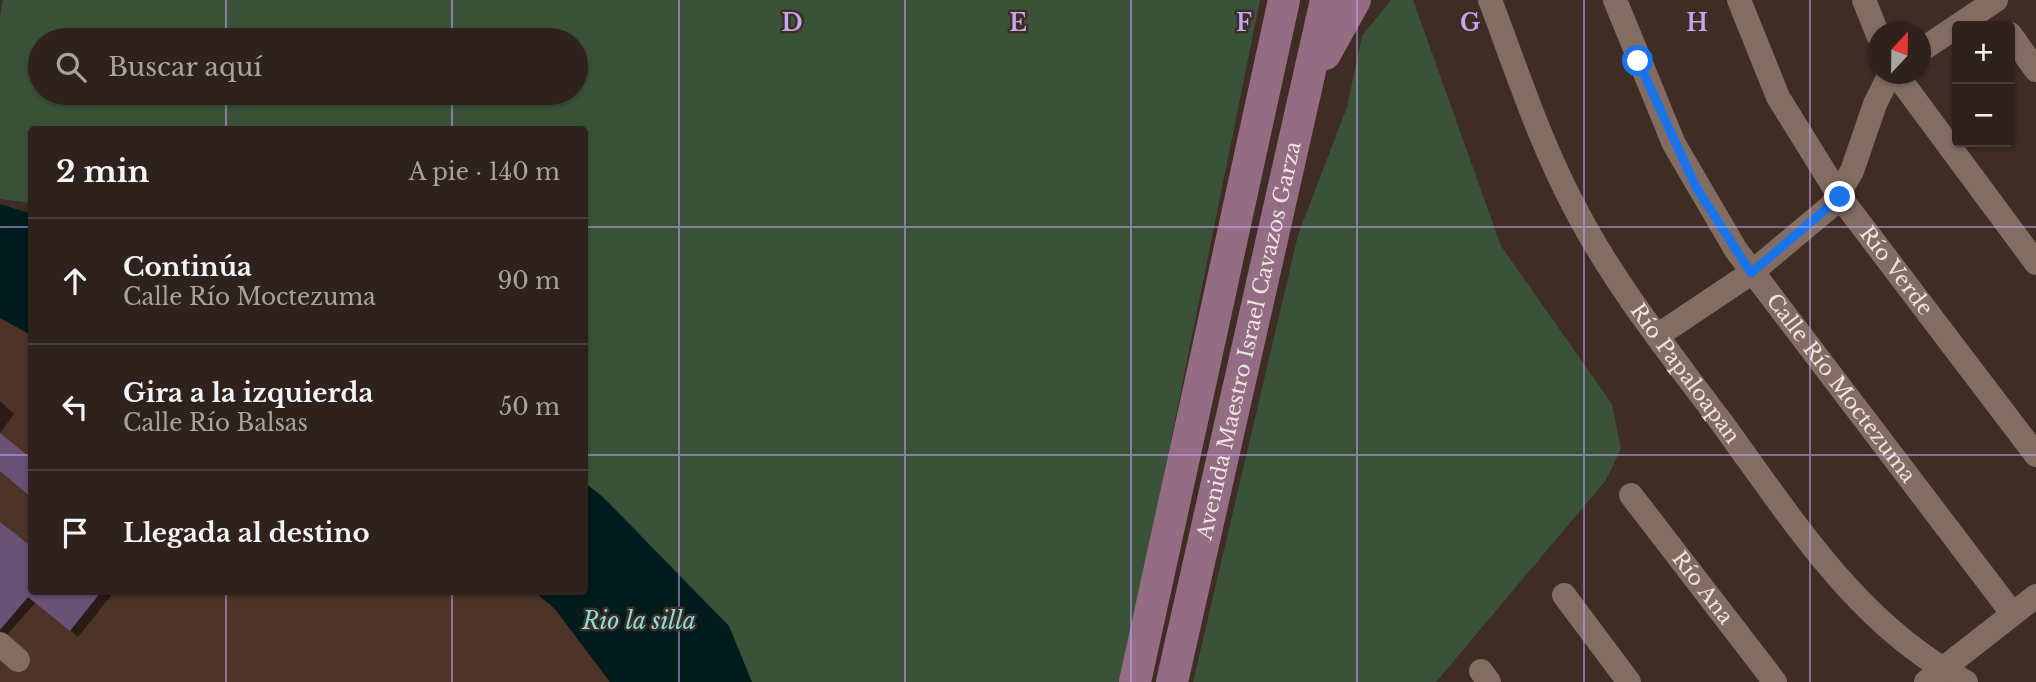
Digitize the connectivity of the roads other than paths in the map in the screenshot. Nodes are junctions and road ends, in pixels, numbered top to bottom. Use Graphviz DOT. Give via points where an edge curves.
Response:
graph roads {
  1 [pos="1284,0"];
  2 [pos="1326,0"];
  3 [pos="1355,0"];
  4 [pos="1490,0"];
  5 [pos="1615,0"];
  6 [pos="1739,0"];
  7 [pos="1864,0"];
  8 [pos="1990,2"];
  9 [pos="1872,21"];
  10 [pos="2001,21"];
  11 [pos="2015,41"];
  12 [pos="1931,43"];
  13 [pos="2036,70"];
  14 [pos="1886,84"];
  15 [pos="1903,84"];
  16 [pos="1304,93"];
  17 [pos="1840,197"];
  18 [pos="2036,263"];
  19 [pos="1751,273"];
  20 [pos="1657,336"];
  21 [pos="1184,455"];
  22 [pos="2036,455"];
  23 [pos="1630,495"];
  24 [pos="1205,534"];
  25 [pos="1564,595"];
  26 [pos="2036,596"];
  27 [pos="2012,613"];
  28 [pos="1934,676"];
  29 [pos="1135,682"];
  30 [pos="1172,682"];
  31 [pos="1629,682"];
  32 [pos="1775,682"];
  33 [pos="1966,682"];
  1 -- 21 [label="main road, Avenida Maestro Israel Cavazos Garza"];
  2 -- 16 [label="main road, Avenida Maestro Israel Cavazos Garza"];
  3 -- 16 [label="main road"];
  4 -- 20 [label="street, Río Papaloapan" via="1553,164 1600,253"];
  5 -- 19 [label="street, Calle Río Moctezuma" via="1674,144"];
  6 -- 17 [label="street, Río Verde" via="1779,97"];
  7 -- 9 [label="street"];
  8 -- 10 [label="street"];
  8 -- 12 [label="street"];
  11 -- 13 [label="street"];
  14 -- 17 [label="street"];
  15 -- 18 [label="street"];
  16 -- 24 [label="main road, Avenida Maestro Israel Cavazos Garza"];
  17 -- 19 [label="street"];
  17 -- 22 [label="street, Río Verde"];
  19 -- 20 [label="street"];
  19 -- 27 [label="street, Calle Río Moctezuma"];
  20 -- 28 [label="street, Río Papaloapan" via="1842,584"];
  21 -- 24 [label="main road" via="1196,458 1205,475 1200,517"];
  21 -- 29 [label="main road, Avenida Maestro Israel Cavazos Garza"];
  23 -- 32 [label="street, Río Ana"];
  24 -- 30 [label="main road, Avenida Maestro Israel Cavazos Garza"];
  25 -- 31 [label="street"];
  26 -- 27 [label="street"];
  27 -- 28 [label="street"];
  28 -- 33 [label="street, Río Papaloapan"];
}
